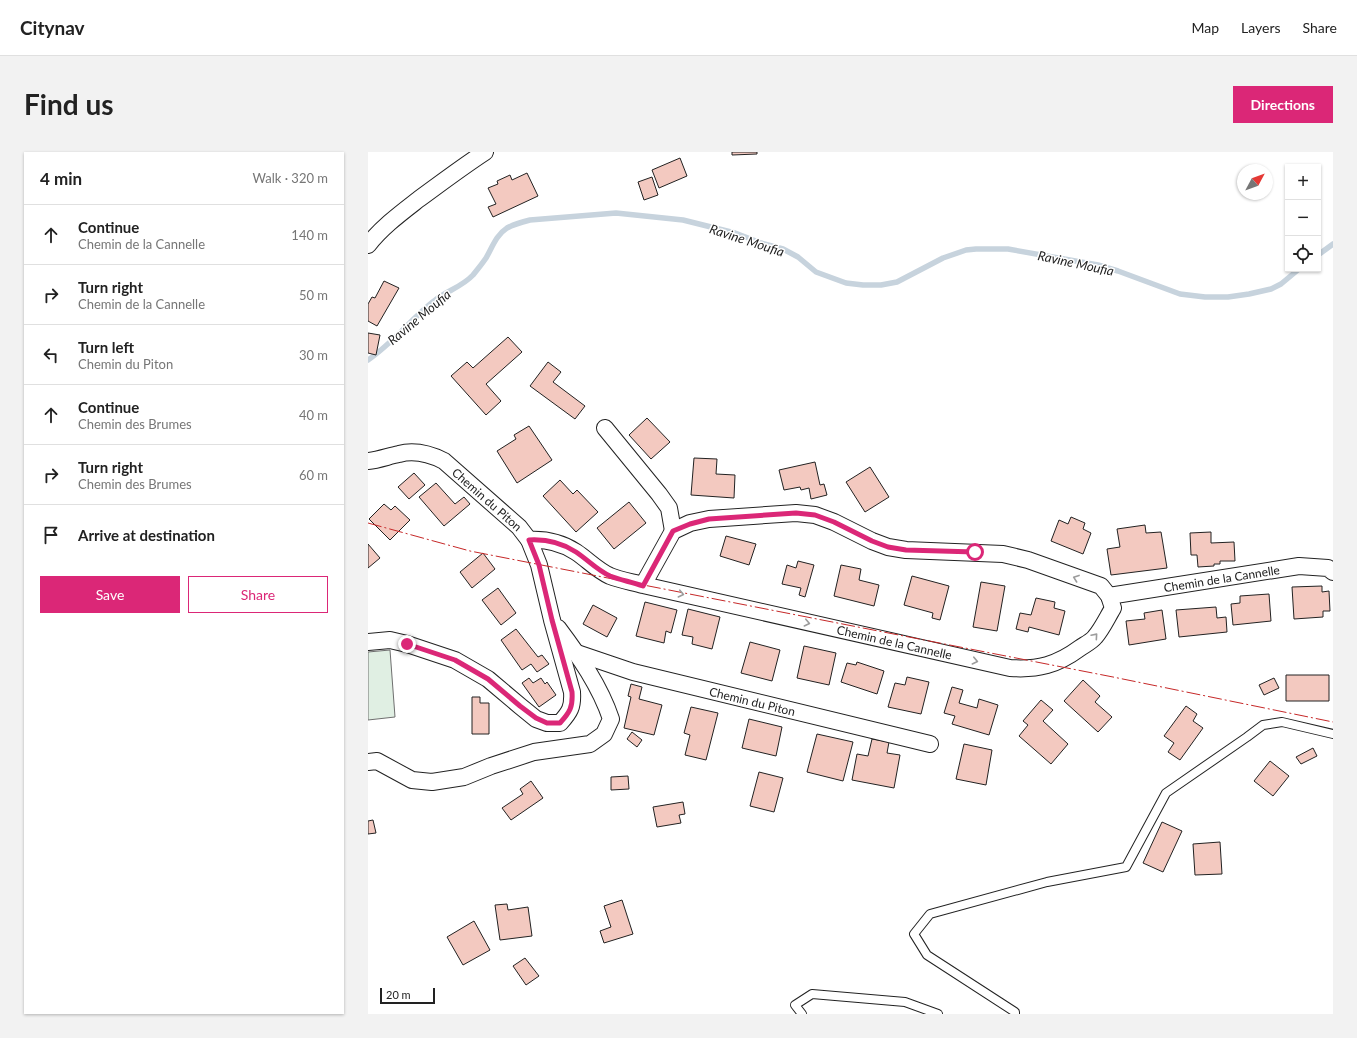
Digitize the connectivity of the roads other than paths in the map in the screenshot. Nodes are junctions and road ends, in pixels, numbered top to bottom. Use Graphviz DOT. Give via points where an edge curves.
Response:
graph roads {
  1 [pos="485,152"];
  2 [pos="368,245"];
  3 [pos="605,428"];
  4 [pos="368,461"];
  5 [pos="673,531"];
  6 [pos="529,540"];
  7 [pos="1333,572"];
  8 [pos="643,586"];
  9 [pos="1109,596"];
  10 [pos="552,620"];
  11 [pos="368,642"];
  12 [pos="577,653"];
  13 [pos="1333,734"];
  14 [pos="930,744"];
  15 [pos="368,762"];
  16 [pos="802,1014"];
  17 [pos="938,1014"];
  18 [pos="1015,1014"];
  1 -- 2 [label="street" via="405,210"];
  3 -- 5 [label="street" via="669,508"];
  4 -- 6 [label="street, Chemin du Piton" via="415,452 436,457 444,461 507,516"];
  5 -- 8 [label="street"];
  9 -- 5 [label="street, one-way" via="1101,586 1028,560 1002,554 888,547 815,515 796,513 709,519"];
  6 -- 8 [label="street, Chemin de la Cannelle" via="555,542 576,552 610,576"];
  6 -- 10 [label="street, Chemin du Piton" via="539,565"];
  7 -- 9 [label="street, Chemin de la Cannelle" via="1328,568 1299,566"];
  8 -- 9 [label="street, Chemin de la Cannelle, one-way" via="1027,670 1055,663 1094,638 1113,608"];
  10 -- 11 [label="street" via="573,704 560,723 547,723 536,718 488,679 455,660 390,640"];
  10 -- 12 [label="street, Chemin du Piton"];
  12 -- 14 [label="street, Chemin du Piton" via="633,672"];
  12 -- 15 [label="street, Chemin du Piton" via="605,701 612,719 604,734 590,744 534,752 464,777 432,782 412,780 377,761"];
  13 -- 18 [label="lane" via="1282,722 1263,725 1166,793 1126,867 1047,882 930,914 914,934 927,955"];
  16 -- 17 [label="lane" via="795,1005 812,994 905,1002"];
}
